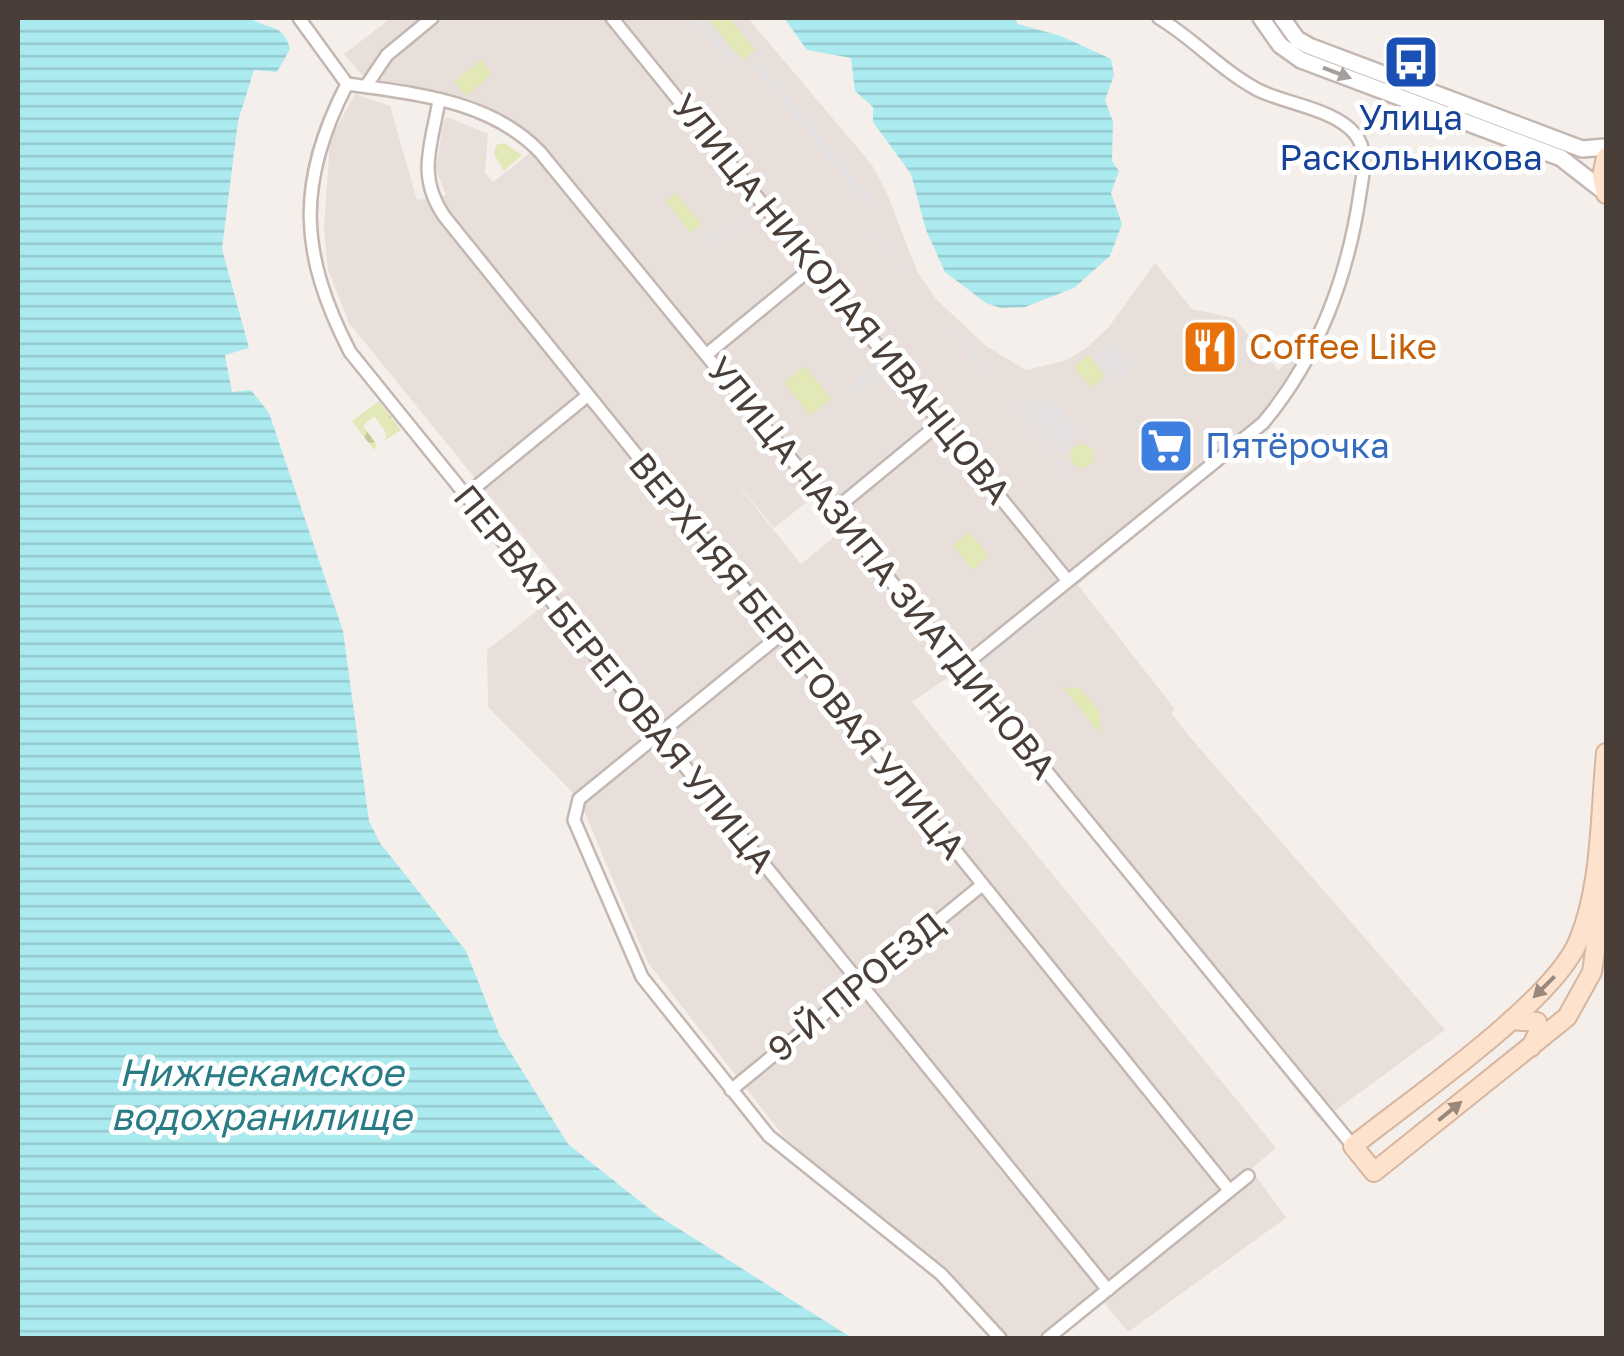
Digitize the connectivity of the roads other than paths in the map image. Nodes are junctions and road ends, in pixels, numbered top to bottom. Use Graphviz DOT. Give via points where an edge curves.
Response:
graph roads {
  1 [pos="300,18"];
  2 [pos="432,18"];
  3 [pos="612,18"];
  4 [pos="1159,18"];
  5 [pos="1261,18"];
  6 [pos="1282,18"];
  7 [pos="348,84"];
  8 [pos="366,86"];
  9 [pos="439,100"];
  10 [pos="1606,147"];
  11 [pos="1606,157"];
  12 [pos="1606,193"];
  13 [pos="814,266"];
  14 [pos="706,355"];
  15 [pos="587,396"];
  16 [pos="941,422"];
  17 [pos="466,495"];
  18 [pos="833,511"];
  19 [pos="1068,581"];
  20 [pos="779,636"];
  21 [pos="962,668"];
  22 [pos="658,733"];
  23 [pos="1606,754"];
  24 [pos="1606,875"];
  25 [pos="982,885"];
  26 [pos="860,982"];
  27 [pos="1511,1020"];
  28 [pos="1530,1047"];
  29 [pos="731,1090"];
  30 [pos="1353,1146"];
  31 [pos="1248,1176"];
  32 [pos="1229,1190"];
  33 [pos="1108,1290"];
  34 [pos="1000,1338"];
  35 [pos="1048,1338"];
  1 -- 7 [label="street"];
  2 -- 8 [label="street" via="386,55"];
  3 -- 13 [label="street, УЛИЦА НИКОЛАЯ ИВАНЦОВА"];
  4 -- 19 [label="street" via="1257,89 1344,124 1357,136 1364,153 1349,256 1328,314 1278,405"];
  5 -- 12 [label="street, one-way" via="1301,60 1561,158"];
  6 -- 10 [label="street" via="1309,46 1582,149"];
  7 -- 8 [label="street, УЛИЦА НАЗИПА ЗИАТДИНОВА"];
  7 -- 17 [label="street, ПЕРВАЯ БЕРЕГОВАЯ УЛИЦА" via="326,127 311,181 309,226 318,280 350,352"];
  8 -- 9 [label="street, УЛИЦА НАЗИПА ЗИАТДИНОВА"];
  9 -- 14 [label="street, УЛИЦА НАЗИПА ЗИАТДИНОВА" via="495,117 532,144"];
  9 -- 15 [label="street, ВЕРХНЯЯ БЕРЕГОВАЯ УЛИЦА" via="426,163 434,200"];
  11 -- 12 [label="main road"];
  13 -- 14 [label="street"];
  13 -- 16 [label="street, УЛИЦА НИКОЛАЯ ИВАНЦОВА"];
  14 -- 18 [label="street, УЛИЦА НАЗИПА ЗИАТДИНОВА"];
  15 -- 17 [label="street"];
  15 -- 20 [label="street, ВЕРХНЯЯ БЕРЕГОВАЯ УЛИЦА"];
  16 -- 18 [label="street"];
  16 -- 19 [label="street, УЛИЦА НИКОЛАЯ ИВАНЦОВА"];
  17 -- 22 [label="street, ПЕРВАЯ БЕРЕГОВАЯ УЛИЦА"];
  18 -- 21 [label="street, УЛИЦА НАЗИПА ЗИАТДИНОВА"];
  19 -- 21 [label="street"];
  20 -- 22 [label="street"];
  20 -- 25 [label="street, ВЕРХНЯЯ БЕРЕГОВАЯ УЛИЦА"];
  21 -- 30 [label="street, УЛИЦА НАЗИПА ЗИАТДИНОВА"];
  22 -- 26 [label="street, ПЕРВАЯ БЕРЕГОВАЯ УЛИЦА"];
  22 -- 29 [label="street" via="579,799 574,820 642,977"];
  23 -- 27 [label="main road, one-way" via="1589,903 1577,945 1554,979"];
  24 -- 28 [label="main road" via="1592,972 1567,1017"];
  25 -- 26 [label="street, 9-Й ПРОЕЗД"];
  25 -- 32 [label="street, ВЕРХНЯЯ БЕРЕГОВАЯ УЛИЦА"];
  26 -- 29 [label="street, 9-Й ПРОЕЗД"];
  26 -- 33 [label="street, ПЕРВАЯ БЕРЕГОВАЯ УЛИЦА"];
  27 -- 28 [label="main road" via="1538,1022"];
  27 -- 30 [label="main road"];
  30 -- 28 [label="main road, one-way" via="1374,1172"];
  29 -- 34 [label="street" via="783,1152 940,1274"];
  31 -- 32 [label="street"];
  32 -- 33 [label="street"];
  33 -- 35 [label="street"];
}
